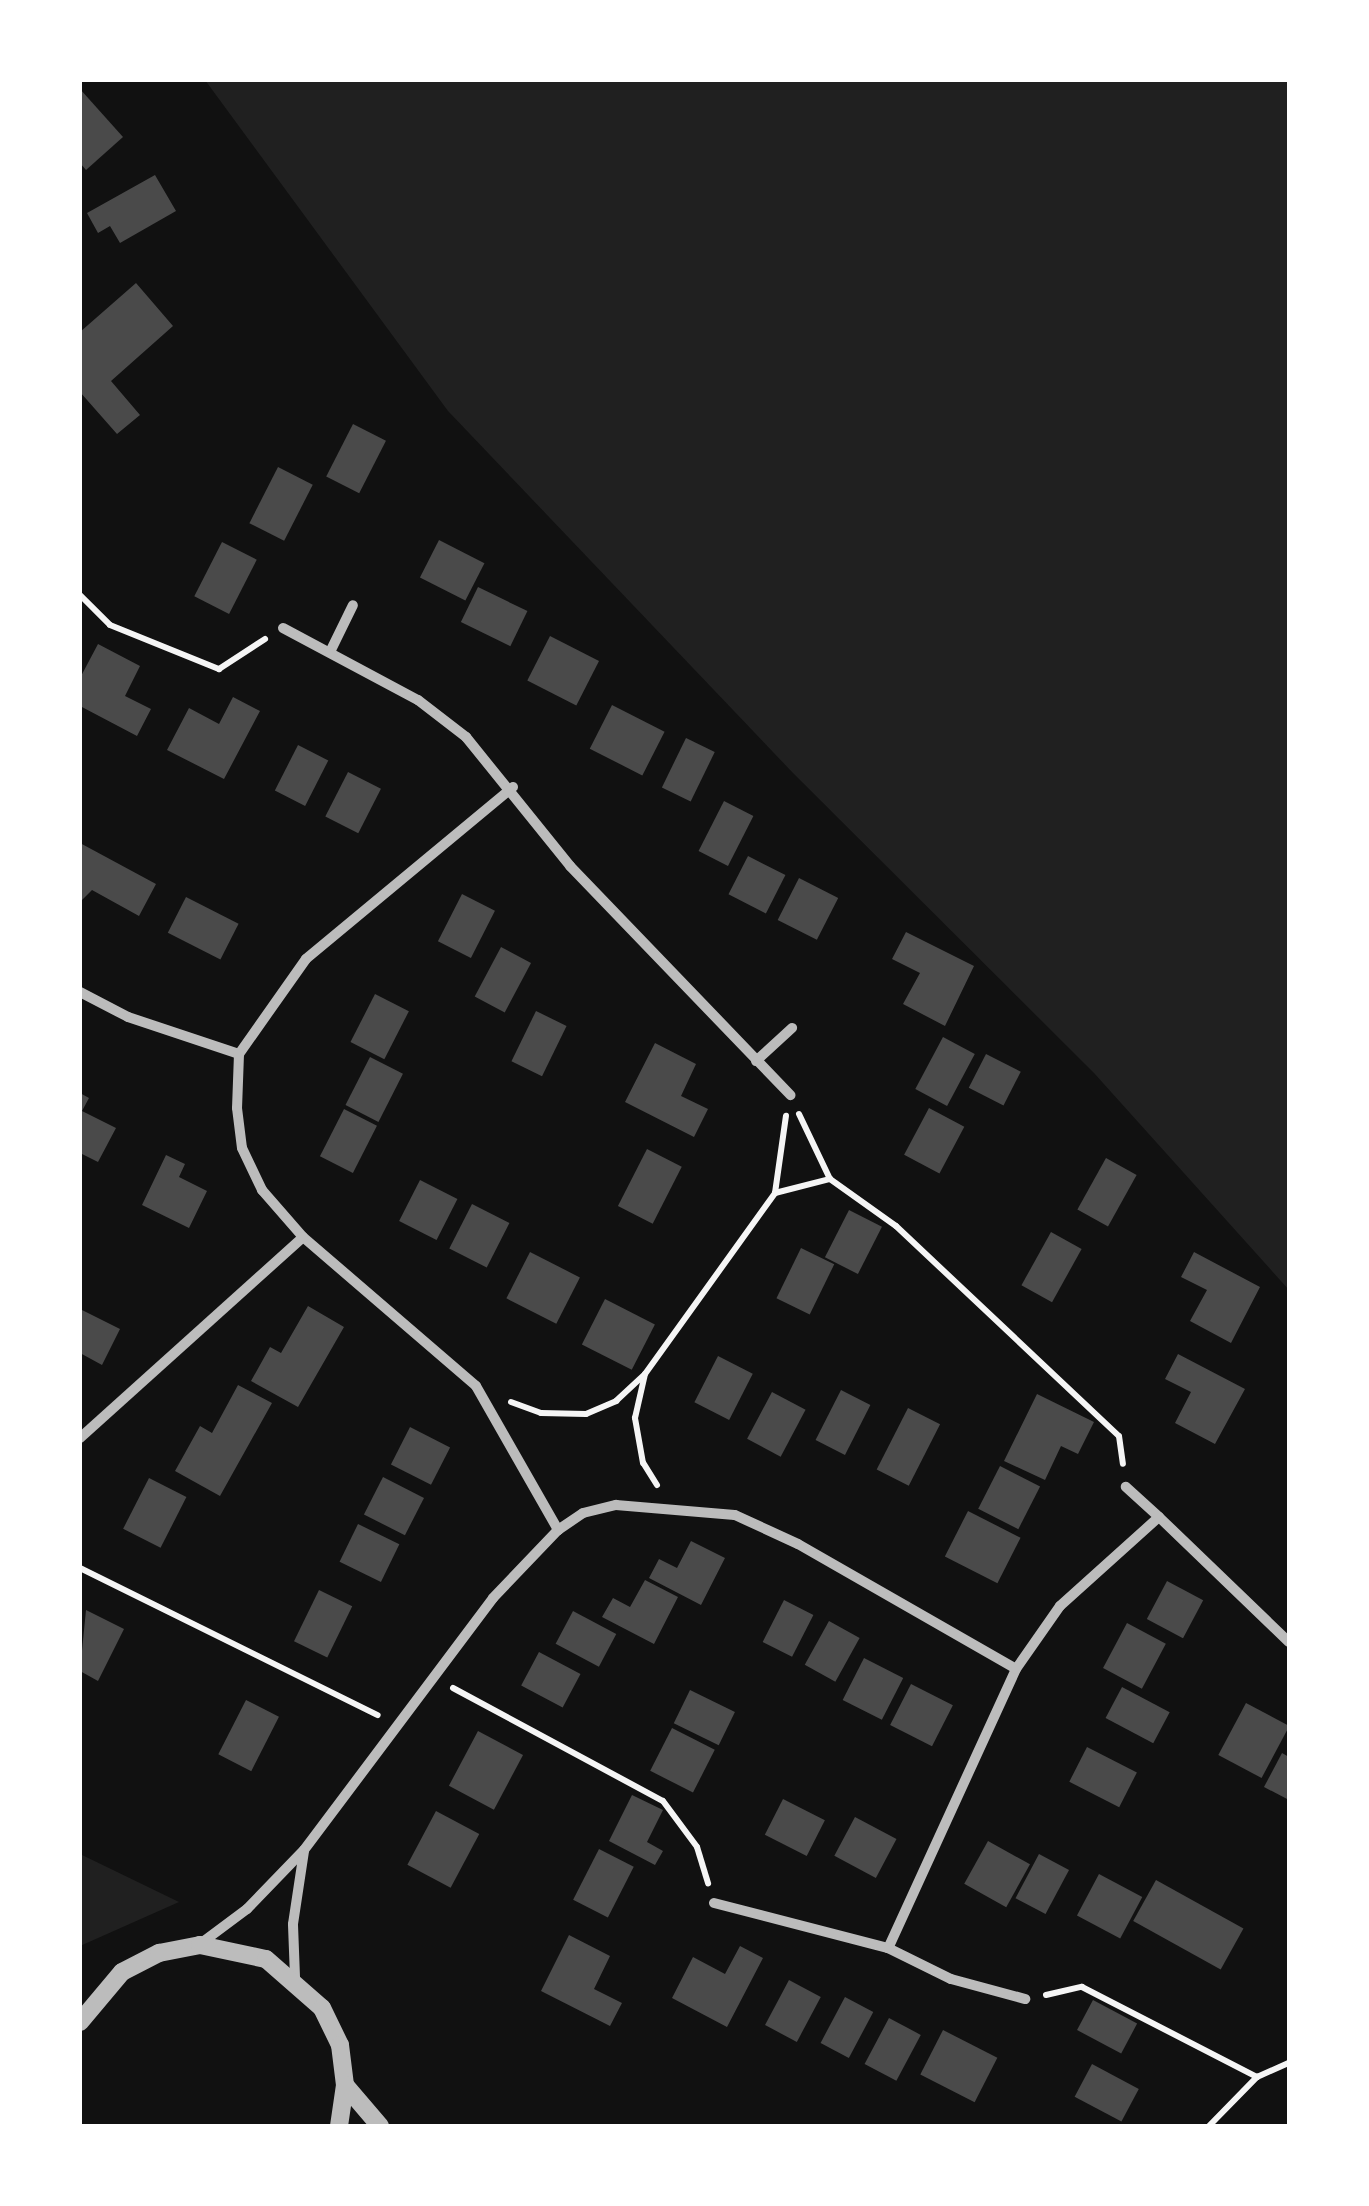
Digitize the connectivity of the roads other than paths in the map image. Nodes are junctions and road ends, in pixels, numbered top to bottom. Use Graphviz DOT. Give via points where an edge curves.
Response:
graph roads {
  1 [pos="353,605"];
  2 [pos="283,628"];
  3 [pos="330,652"];
  4 [pos="513,787"];
  5 [pos="80,992"];
  6 [pos="792,1028"];
  7 [pos="239,1054"];
  8 [pos="756,1061"];
  9 [pos="790,1095"];
  10 [pos="303,1237"];
  11 [pos="80,1438"];
  12 [pos="1126,1487"];
  13 [pos="1159,1517"];
  14 [pos="558,1530"];
  15 [pos="1289,1642"];
  16 [pos="1016,1669"];
  17 [pos="304,1850"];
  18 [pos="714,1903"];
  19 [pos="200,1945"];
  20 [pos="888,1948"];
  21 [pos="295,1978"];
  22 [pos="1026,1999"];
  23 [pos="86,2002"];
  24 [pos="80,2022"];
  25 [pos="345,2086"];
  26 [pos="339,2126"];
  27 [pos="380,2126"];
  1 -- 3 [label="street"];
  2 -- 3 [label="street"];
  3 -- 4 [label="street" via="418,700 466,737"];
  4 -- 7 [label="street" via="306,960"];
  4 -- 8 [label="street" via="570,866"];
  5 -- 7 [label="street" via="128,1018"];
  6 -- 8 [label="street"];
  7 -- 10 [label="street" via="242,1148 262,1190"];
  8 -- 9 [label="street"];
  10 -- 11 [label="street"];
  10 -- 14 [label="street" via="476,1386"];
  12 -- 13 [label="street"];
  13 -- 15 [label="street"];
  13 -- 16 [label="street" via="1060,1606"];
  14 -- 16 [label="street" via="616,1505 735,1516 798,1544"];
  14 -- 17 [label="street" via="432,1678"];
  16 -- 20 [label="street"];
  17 -- 19 [label="street" via="246,1910"];
  17 -- 21 [label="street" via="293,1924"];
  18 -- 20 [label="street"];
  19 -- 21 [label="street" via="234,1948"];
  19 -- 23 [label="street" via="159,1952"];
  20 -- 22 [label="street" via="951,1980"];
  21 -- 25 [label="street" via="334,2032"];
  23 -- 24 [label="street"];
  25 -- 26 [label="street"];
  25 -- 27 [label="street"];
}
